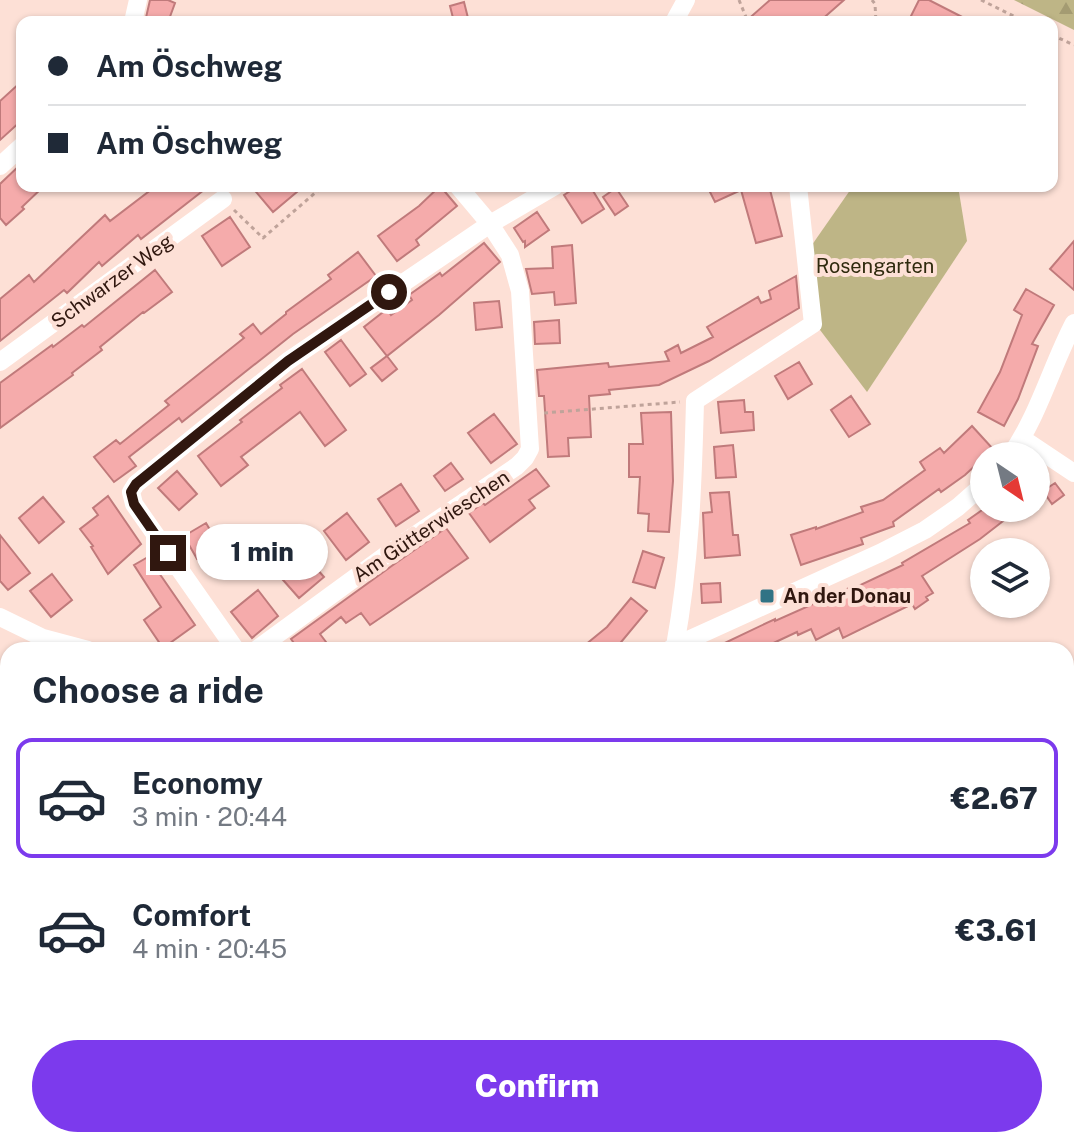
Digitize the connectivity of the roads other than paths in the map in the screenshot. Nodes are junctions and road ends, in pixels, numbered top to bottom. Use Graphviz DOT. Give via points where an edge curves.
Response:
graph roads {
  1 [pos="16,151"];
  2 [pos="0,166"];
  3 [pos="463,192"];
  4 [pos="545,192"];
  5 [pos="799,192"];
  6 [pos="223,199"];
  7 [pos="490,224"];
  8 [pos="1074,323"];
  9 [pos="0,362"];
  10 [pos="1023,439"];
  11 [pos="1021,442"];
  12 [pos="1074,473"];
  13 [pos="970,496"];
  14 [pos="0,617"];
  15 [pos="58,642"];
  16 [pos="230,642"];
  17 [pos="267,642"];
  18 [pos="673,642"];
  19 [pos="685,642"];
  1 -- 2 [label="street"];
  3 -- 7 [label="street, Am Gütterwieschen"];
  4 -- 7 [label="street"];
  5 -- 18 [label="street" via="813,324 695,401 693,504 684,598"];
  6 -- 9 [label="street, Schwarzer Weg"];
  7 -- 16 [label="street" via="288,361 131,492 134,504"];
  7 -- 17 [label="street, Am Gütterwieschen" via="510,255 520,291 530,449 517,466"];
  8 -- 10 [label="street"];
  10 -- 11 [label="street"];
  10 -- 12 [label="street"];
  13 -- 19 [label="street" via="925,530"];
  14 -- 15 [label="street"];
}
